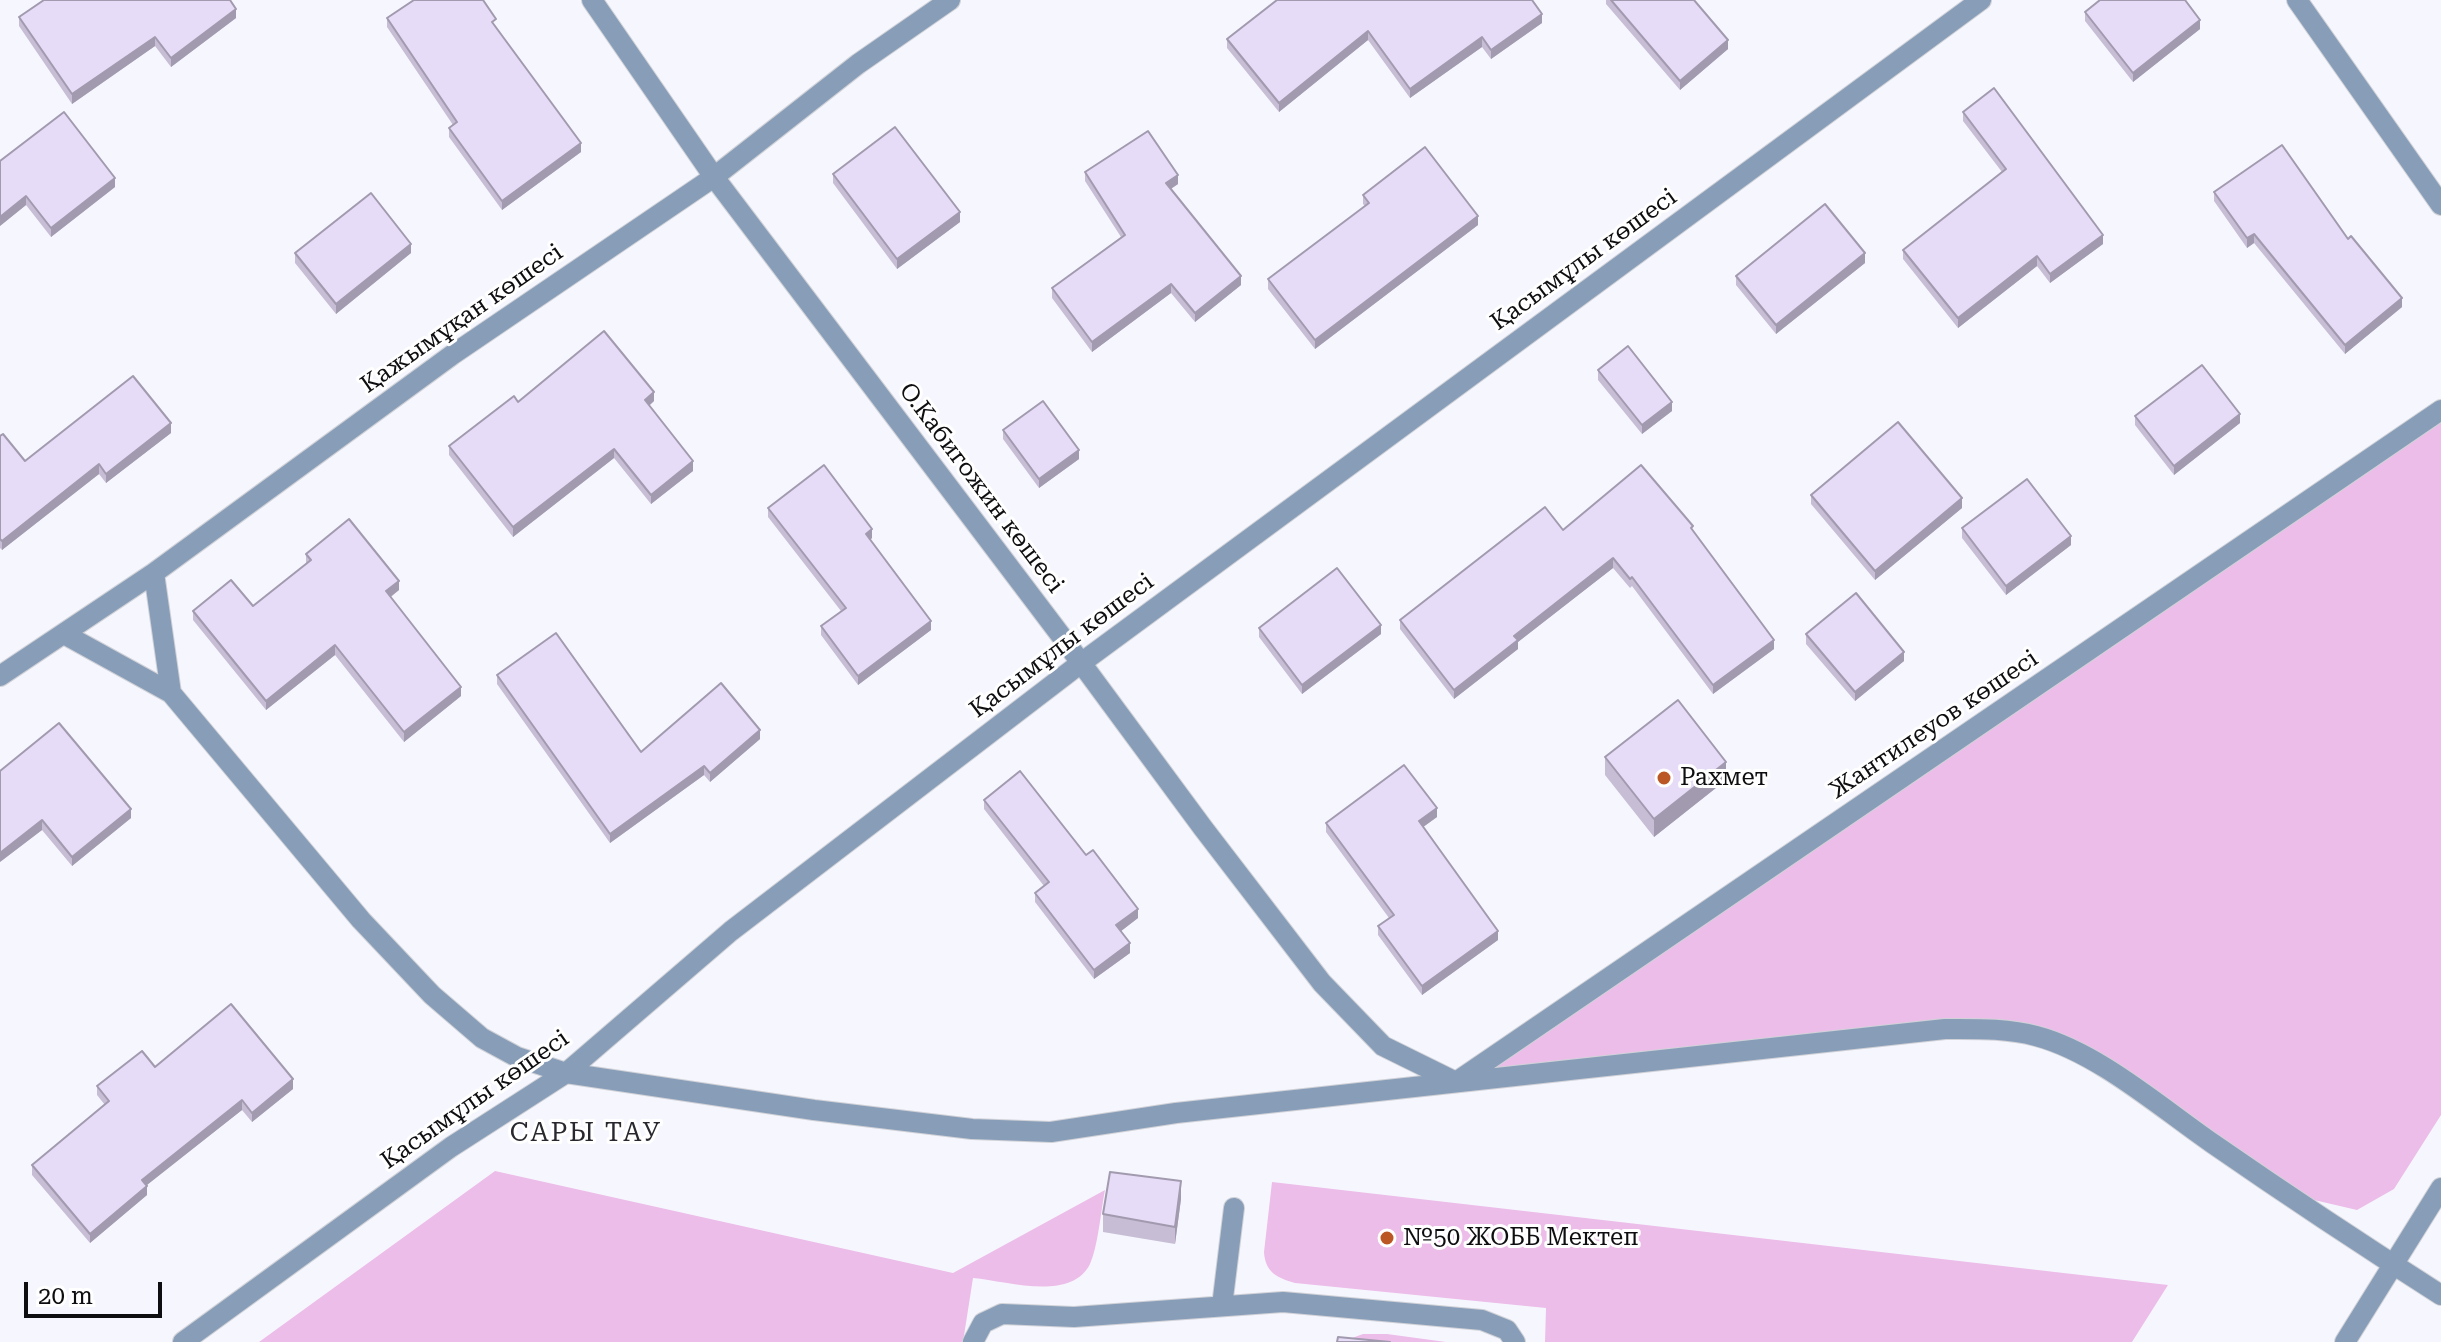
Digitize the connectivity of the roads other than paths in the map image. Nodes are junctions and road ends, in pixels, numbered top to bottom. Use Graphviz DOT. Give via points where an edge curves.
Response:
graph roads {
  1 [pos="592,0"];
  2 [pos="950,0"];
  3 [pos="1981,0"];
  4 [pos="2297,0"];
  5 [pos="714,177"];
  6 [pos="2441,205"];
  7 [pos="2441,410"];
  8 [pos="154,573"];
  9 [pos="64,634"];
  10 [pos="1081,663"];
  11 [pos="0,676"];
  12 [pos="171,693"];
  13 [pos="566,1073"];
  14 [pos="1456,1082"];
  15 [pos="2441,1188"];
  16 [pos="1234,1208"];
  17 [pos="2394,1265"];
  18 [pos="2441,1295"];
  19 [pos="1222,1306"];
  20 [pos="183,1342"];
  21 [pos="973,1342"];
  22 [pos="1515,1342"];
  23 [pos="2345,1342"];
  1 -- 5 [label="street, О.Кабигожин көшесі"];
  2 -- 5 [label="street, Қажымұқан көшесі"];
  3 -- 10 [label="street, Қасымұлы көшесі"];
  4 -- 6 [label="street"];
  5 -- 8 [label="street, Қажымұқан көшесі" via="452,355"];
  5 -- 10 [label="street, О.Кабигожин көшесі"];
  7 -- 14 [label="street, Жантилеуов көшесі"];
  8 -- 9 [label="street, Қажымұқан көшесі"];
  8 -- 12 [label="street"];
  9 -- 11 [label="street, Қажымұқан көшесі"];
  9 -- 12 [label="street"];
  10 -- 13 [label="street, Қасымұлы көшесі" via="731,931"];
  10 -- 14 [label="street, О.Кабигожин көшесі" via="1322,983 1383,1046"];
  12 -- 13 [label="street" via="361,920 432,995 482,1038 517,1057"];
  13 -- 14 [label="street" via="814,1110 972,1129 1051,1132"];
  13 -- 20 [label="street, Қасымұлы көшесі" via="451,1147"];
  14 -- 17 [label="street" via="1945,1029 2035,1035 2106,1068"];
  15 -- 17 [label="street"];
  16 -- 19 [label="street"];
  17 -- 18 [label="street"];
  17 -- 23 [label="street"];
  19 -- 21 [label="street" via="1074,1317 1002,1314 983,1323"];
  19 -- 22 [label="street" via="1283,1302 1482,1320 1507,1330"];
}
